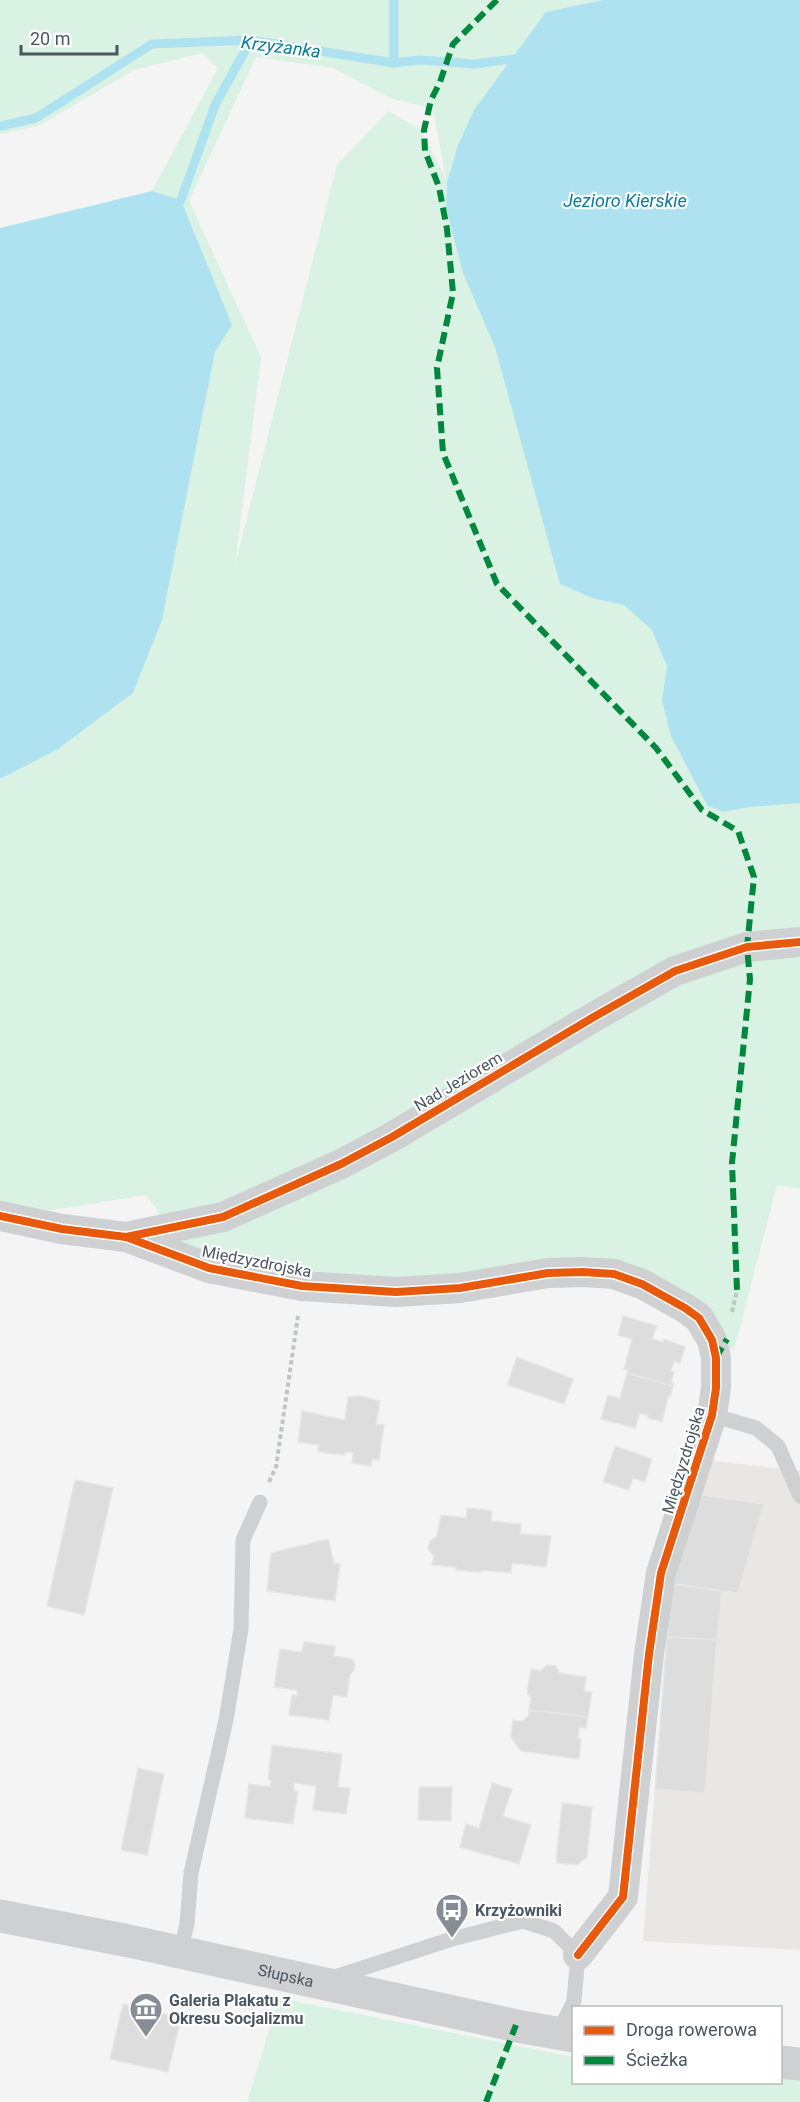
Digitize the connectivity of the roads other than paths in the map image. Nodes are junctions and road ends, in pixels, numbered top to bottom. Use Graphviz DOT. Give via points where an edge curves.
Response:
graph roads {
  1 [pos="800,942"];
  2 [pos="0,1216"];
  3 [pos="126,1237"];
  4 [pos="712,1415"];
  5 [pos="800,1496"];
  6 [pos="260,1502"];
  7 [pos="0,1916"];
  8 [pos="180,1952"];
  9 [pos="578,1955"];
  10 [pos="321,1982"];
  11 [pos="573,2006"];
  12 [pos="572,2010"];
  13 [pos="566,2035"];
  14 [pos="782,2062"];
  15 [pos="800,2064"];
  1 -- 3 [label="street, Nad Jeziorem" via="747,946 675,971 341,1164 223,1217"];
  2 -- 3 [label="street, Międzyzdrojska"];
  3 -- 4 [label="street, Międzyzdrojska" via="209,1268 302,1286 364,1291 460,1288 548,1273 614,1274 642,1284 699,1318 712,1340 716,1358"];
  4 -- 5 [label="lane" via="756,1428 778,1446"];
  4 -- 9 [label="street, Międzyzdrojska" via="662,1573 649,1654 623,1897"];
  6 -- 8 [label="lane" via="243,1540 239,1640 226,1720 191,1874"];
  7 -- 8 [label="street, Słupska"];
  8 -- 10 [label="street, Słupska"];
  9 -- 10 [label="lane" via="554,1931 523,1921 452,1939"];
  9 -- 11 [label="lane"];
  10 -- 13 [label="street, Słupska"];
  12 -- 13 [label="lane"];
  14 -- 15 [label="street"];
}
